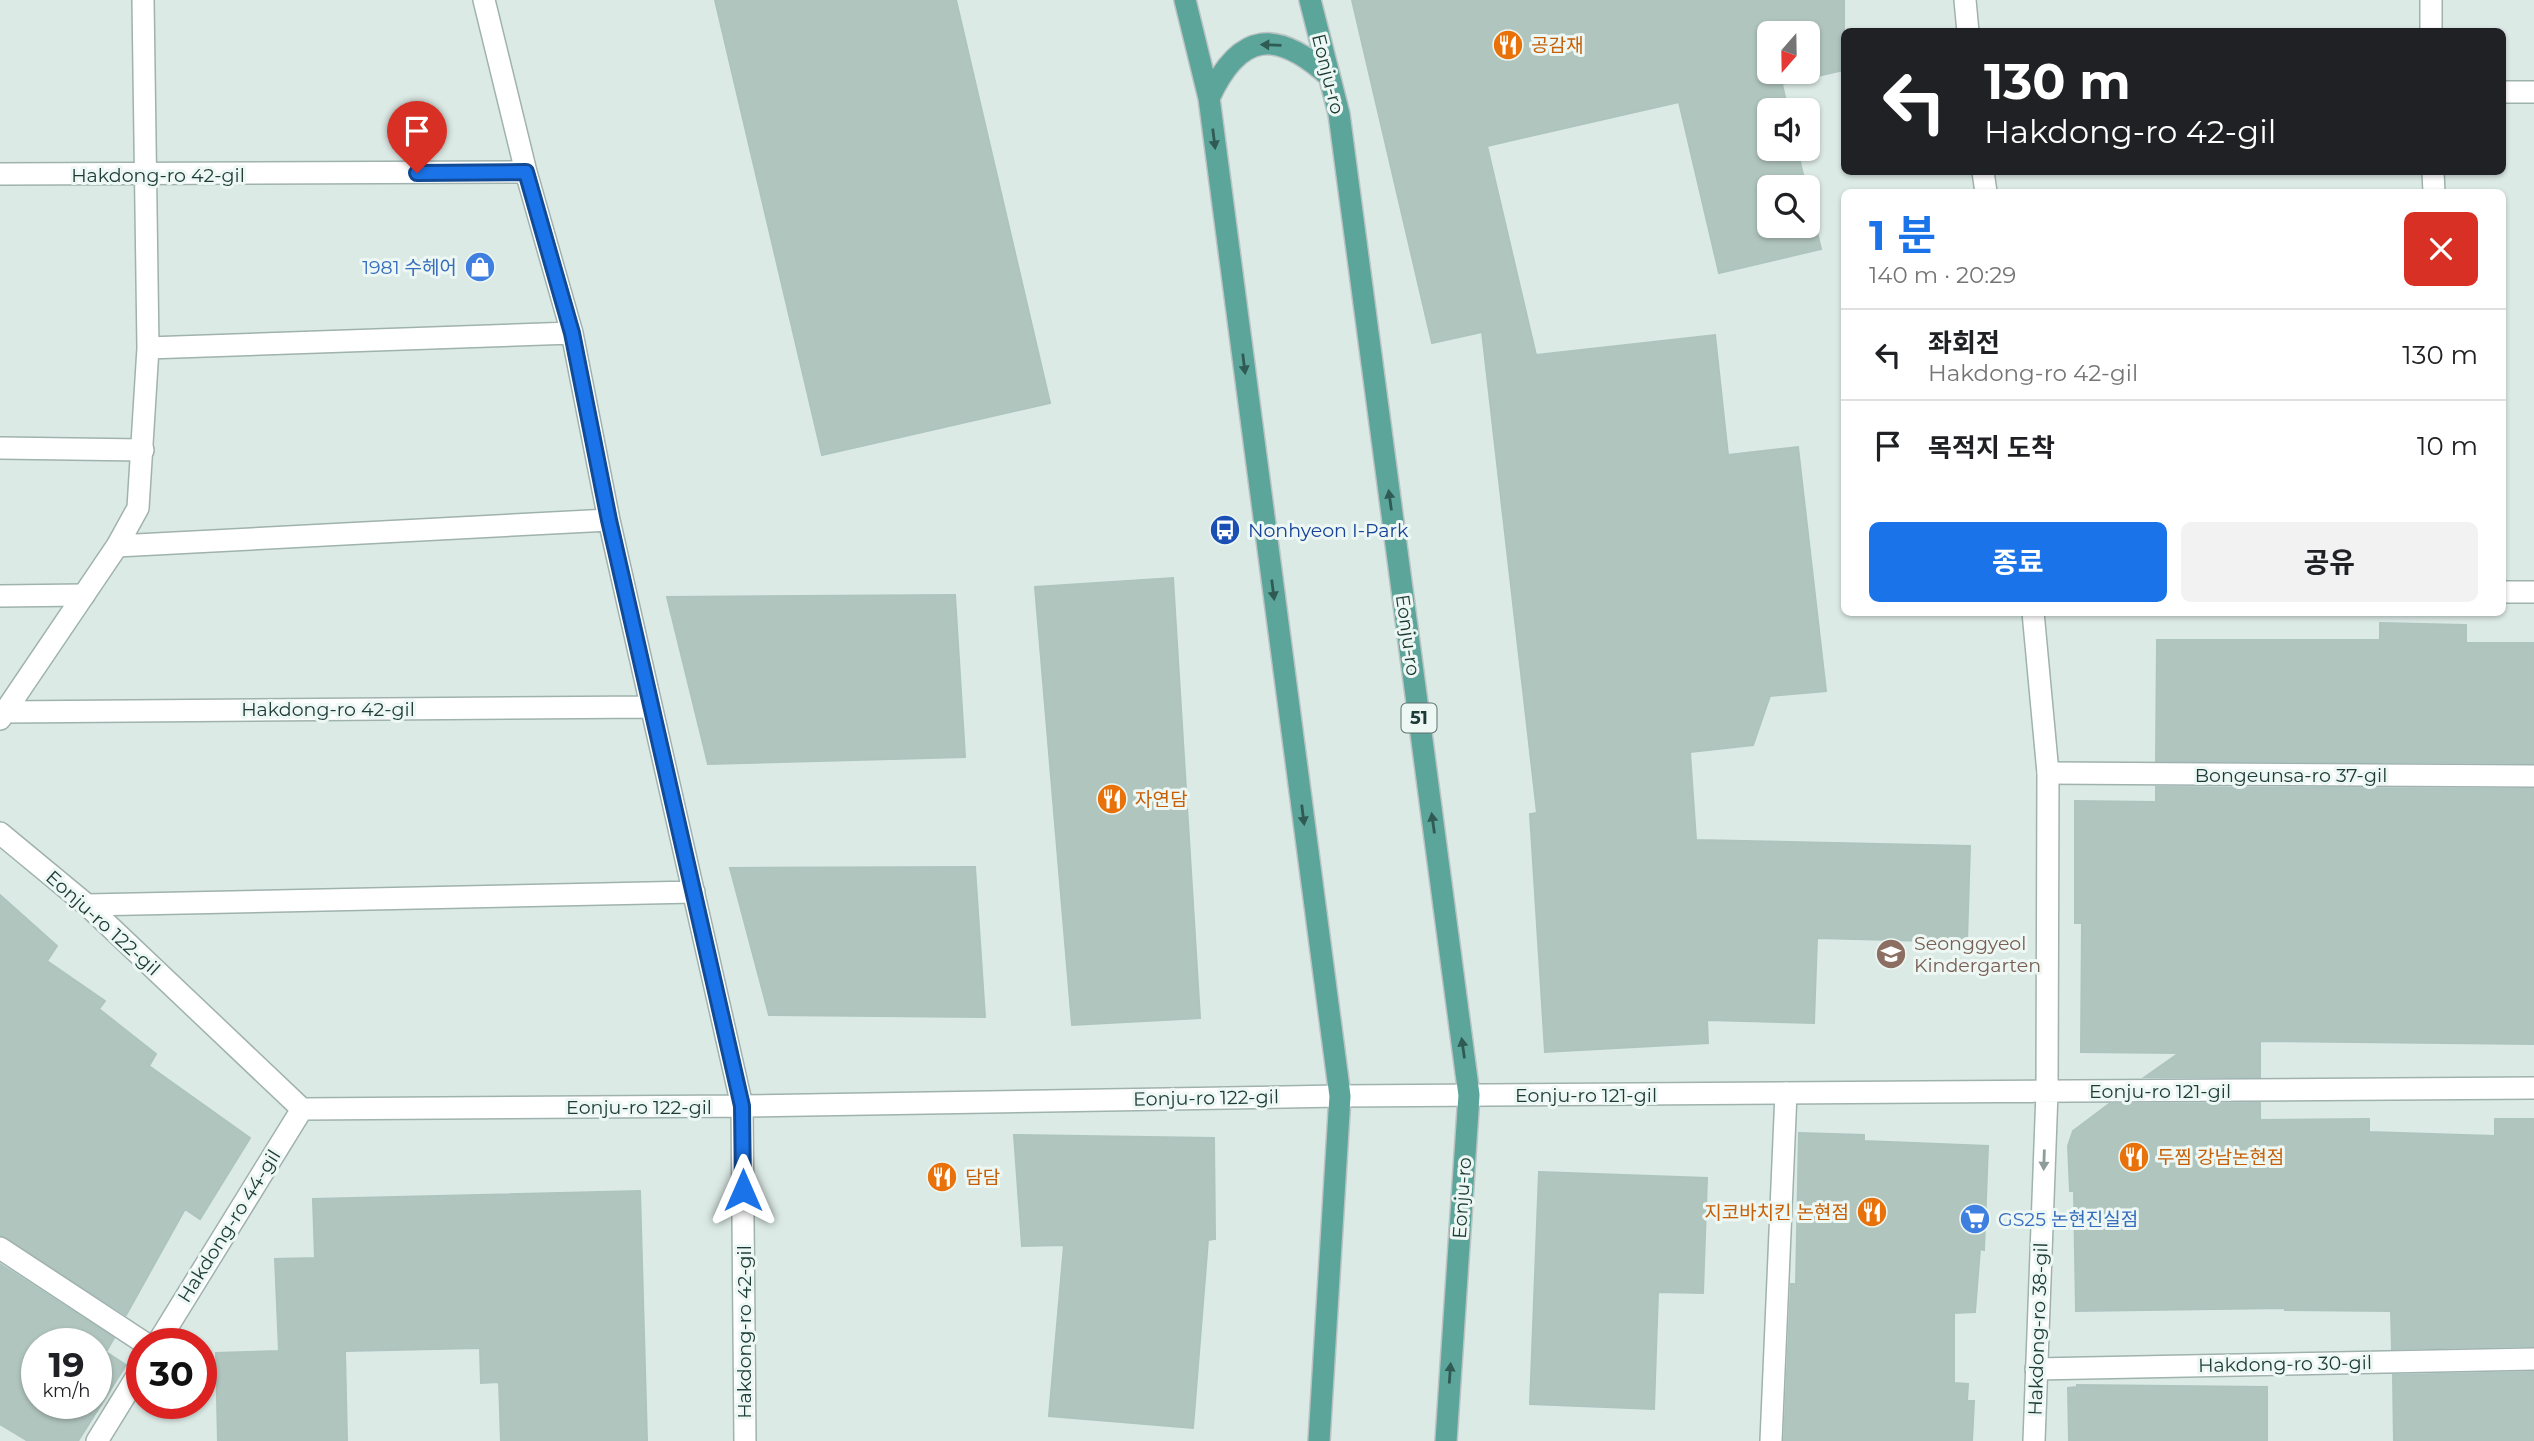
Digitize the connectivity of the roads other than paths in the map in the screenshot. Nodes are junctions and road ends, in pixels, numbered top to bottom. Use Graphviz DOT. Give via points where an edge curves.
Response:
graph roads {
  1 [pos="144,0"];
  2 [pos="484,0"];
  3 [pos="1185,0"];
  4 [pos="1310,0"];
  5 [pos="1965,0"];
  6 [pos="2431,0"];
  7 [pos="1968,28"];
  8 [pos="2431,28"];
  9 [pos="1329,76"];
  10 [pos="2506,92"];
  11 [pos="2534,92"];
  12 [pos="1209,98"];
  13 [pos="526,172"];
  14 [pos="0,174"];
  15 [pos="144,175"];
  16 [pos="572,333"];
  17 [pos="148,348"];
  18 [pos="0,448"];
  19 [pos="143,450"];
  20 [pos="609,520"];
  21 [pos="117,546"];
  22 [pos="2506,592"];
  23 [pos="2534,592"];
  24 [pos="84,595"];
  25 [pos="0,596"];
  26 [pos="2034,616"];
  27 [pos="651,707"];
  28 [pos="2,715"];
  29 [pos="2048,773"];
  30 [pos="2534,776"];
  31 [pos="0,833"];
  32 [pos="694,892"];
  33 [pos="86,905"];
  34 [pos="2534,1088"];
  35 [pos="2047,1092"];
  36 [pos="1786,1093"];
  37 [pos="1469,1095"];
  38 [pos="1340,1096"];
  39 [pos="742,1106"];
  40 [pos="302,1109"];
  41 [pos="0,1248"];
  42 [pos="167,1328"];
  43 [pos="126,1331"];
  44 [pos="2534,1359"];
  45 [pos="2036,1369"];
  46 [pos="126,1394"];
  47 [pos="97,1441"];
  48 [pos="745,1441"];
  49 [pos="1318,1441"];
  50 [pos="1446,1441"];
  51 [pos="1771,1441"];
  52 [pos="2034,1441"];
  1 -- 15 [label="street"];
  2 -- 13 [label="street, Hakdong-ro 42-gil"];
  3 -- 12 [label="main road"];
  4 -- 9 [label="main road, Eonju-ro / 51"];
  5 -- 7 [label="street"];
  6 -- 8 [label="street"];
  9 -- 12 [label="main road, one-way" via="1293,48 1272,42 1253,46 1234,59 1219,75"];
  37 -- 9 [label="main road, Eonju-ro / 51, one-way" via="1340,128"];
  10 -- 11 [label="street"];
  12 -- 38 [label="main road, one-way"];
  13 -- 15 [label="street, Hakdong-ro 42-gil"];
  13 -- 16 [label="street, Hakdong-ro 42-gil"];
  14 -- 15 [label="street, Hakdong-ro 42-gil"];
  15 -- 17 [label="street"];
  16 -- 17 [label="street"];
  16 -- 20 [label="street, Hakdong-ro 42-gil"];
  17 -- 19 [label="street"];
  18 -- 19 [label="street"];
  19 -- 21 [label="street" via="138,508"];
  20 -- 21 [label="street"];
  20 -- 27 [label="street, Hakdong-ro 42-gil"];
  21 -- 24 [label="street"];
  22 -- 23 [label="street"];
  24 -- 25 [label="street"];
  24 -- 28 [label="street"];
  26 -- 29 [label="street"];
  27 -- 28 [label="street, Hakdong-ro 42-gil"];
  27 -- 32 [label="street, Hakdong-ro 42-gil"];
  29 -- 30 [label="street, Bongeunsa-ro 37-gil"];
  29 -- 35 [label="street"];
  31 -- 33 [label="street, Eonju-ro 122-gil"];
  32 -- 33 [label="street"];
  32 -- 39 [label="street, Hakdong-ro 42-gil"];
  33 -- 40 [label="street, Eonju-ro 122-gil"];
  34 -- 35 [label="street, Eonju-ro 121-gil"];
  35 -- 36 [label="street, Eonju-ro 121-gil"];
  35 -- 45 [label="street, Hakdong-ro 38-gil, one-way"];
  36 -- 37 [label="street, Eonju-ro 121-gil"];
  36 -- 51 [label="street"];
  37 -- 38 [label="street, Eonju-ro 122-gil"];
  50 -- 37 [label="main road, Eonju-ro / 51, one-way"];
  38 -- 39 [label="street, Eonju-ro 122-gil"];
  38 -- 49 [label="main road"];
  39 -- 40 [label="street, Eonju-ro 122-gil"];
  39 -- 48 [label="street, Hakdong-ro 42-gil"];
  40 -- 42 [label="street, Hakdong-ro 44-gil"];
  41 -- 43 [label="street"];
  44 -- 45 [label="street, Hakdong-ro 30-gil"];
  45 -- 52 [label="street, Hakdong-ro 38-gil"];
  46 -- 47 [label="street"];
}
